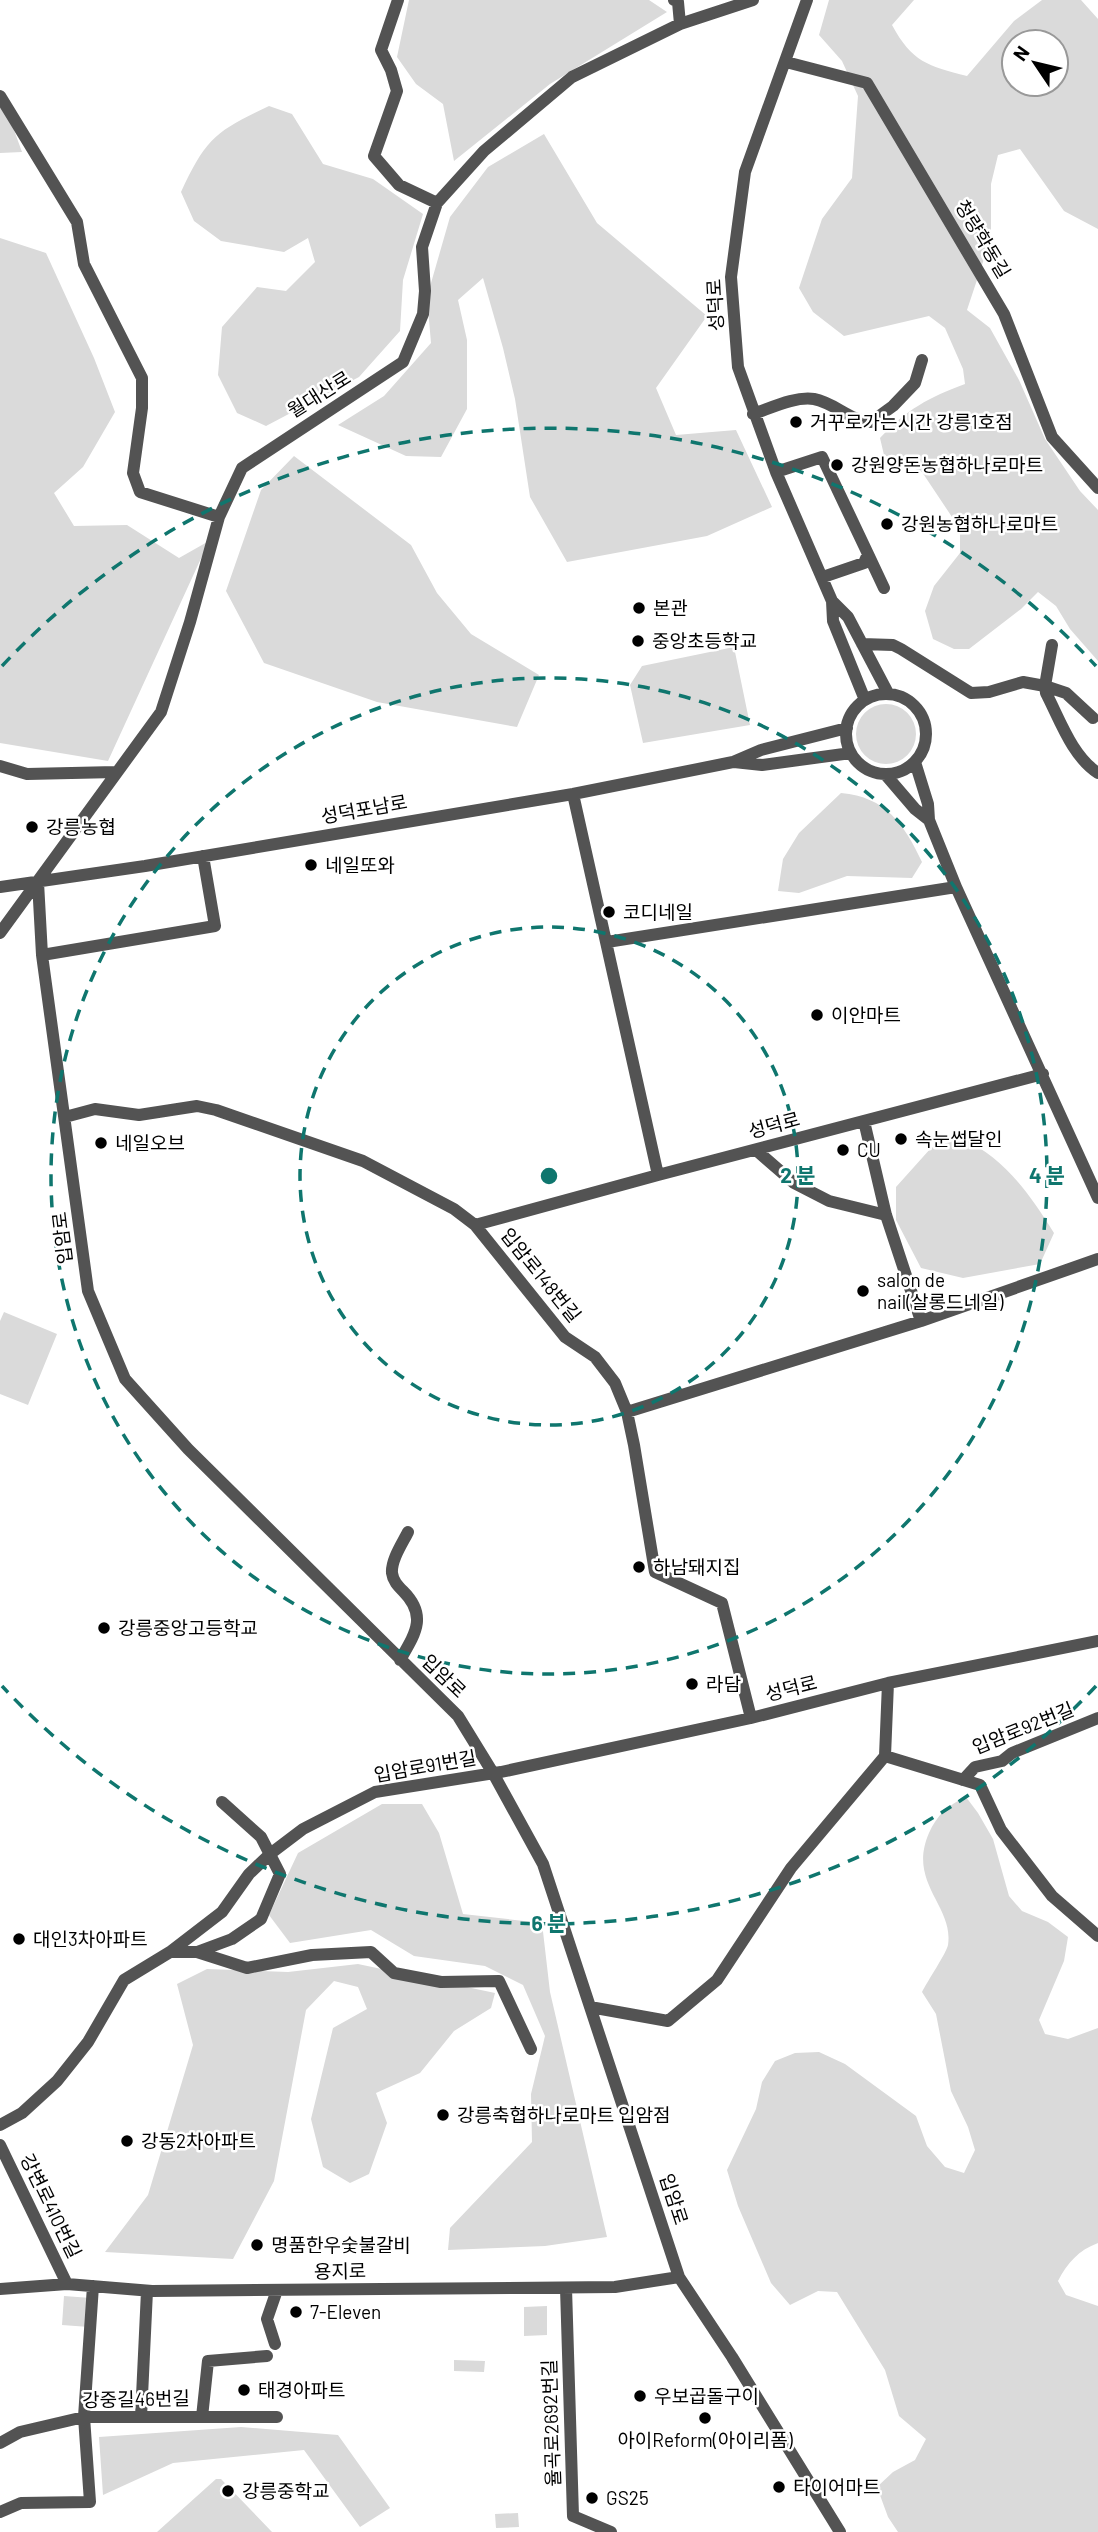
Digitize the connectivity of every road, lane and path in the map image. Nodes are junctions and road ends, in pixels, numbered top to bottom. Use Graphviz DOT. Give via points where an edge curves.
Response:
graph roads {
  1 [pos="398,0"];
  2 [pos="674,0"];
  3 [pos="753,0"];
  4 [pos="807,0"];
  5 [pos="680,24"];
  6 [pos="786,62"];
  7 [pos="0,96"];
  8 [pos="437,203"];
  9 [pos="922,360"];
  10 [pos="753,414"];
  11 [pos="776,472"];
  12 [pos="1098,488"];
  13 [pos="219,517"];
  14 [pos="868,554"];
  15 [pos="823,577"];
  16 [pos="884,588"];
  17 [pos="832,601"];
  18 [pos="862,644"];
  19 [pos="1052,646"];
  20 [pos="1045,686"];
  21 [pos="888,694"];
  22 [pos="865,700"];
  23 [pos="1093,718"];
  24 [pos="847,728"];
  25 [pos="851,753"];
  26 [pos="733,762"];
  27 [pos="915,762"];
  28 [pos="0,766"];
  29 [pos="116,772"];
  30 [pos="1098,773"];
  31 [pos="885,774"];
  32 [pos="573,794"];
  33 [pos="929,820"];
  34 [pos="203,856"];
  35 [pos="38,882"];
  36 [pos="0,887"];
  37 [pos="956,887"];
  38 [pos="0,933"];
  39 [pos="607,942"];
  40 [pos="42,955"];
  41 [pos="1044,1074"];
  42 [pos="65,1117"];
  43 [pos="864,1121"];
  44 [pos="756,1150"];
  45 [pos="658,1175"];
  46 [pos="1098,1198"];
  47 [pos="886,1215"];
  48 [pos="475,1225"];
  49 [pos="1098,1259"];
  50 [pos="921,1321"];
  51 [pos="627,1412"];
  52 [pos="408,1532"];
  53 [pos="1098,1641"];
  54 [pos="400,1660"];
  55 [pos="888,1683"];
  56 [pos="751,1718"];
  57 [pos="1098,1718"];
  58 [pos="885,1756"];
  59 [pos="493,1773"];
  60 [pos="963,1780"];
  61 [pos="222,1802"];
  62 [pos="270,1854"];
  63 [pos="1098,1936"];
  64 [pos="170,1952"];
  65 [pos="197,1952"];
  66 [pos="590,2007"];
  67 [pos="531,2049"];
  68 [pos="0,2125"];
  69 [pos="0,2145"];
  70 [pos="680,2277"];
  71 [pos="67,2284"];
  72 [pos="93,2286"];
  73 [pos="566,2288"];
  74 [pos="0,2289"];
  75 [pos="277,2290"];
  76 [pos="147,2291"];
  77 [pos="275,2344"];
  78 [pos="267,2356"];
  79 [pos="84,2417"];
  80 [pos="141,2417"];
  81 [pos="202,2417"];
  82 [pos="276,2417"];
  83 [pos="0,2443"];
  84 [pos="0,2512"];
  85 [pos="611,2532"];
  86 [pos="839,2532"];
  1 -- 8 [label="street" via="381,50 397,91 374,156 399,185"];
  2 -- 5 [label="street"];
  3 -- 5 [label="street, 월대산로"];
  4 -- 6 [label="street, 성덕로"];
  5 -- 8 [label="street, 월대산로" via="572,77 484,152"];
  6 -- 10 [label="street, 성덕로" via="745,172 731,277 738,367"];
  6 -- 12 [label="street, 청량학동길" via="867,83 1004,314 1052,437"];
  7 -- 13 [label="street" via="76,222 84,264 142,378 133,473 140,492"];
  8 -- 13 [label="street, 월대산로" via="422,247 423,314 403,362 242,468"];
  9 -- 10 [label="street" via="915,383 872,422 858,421 814,399"];
  10 -- 11 [label="street, 성덕로"];
  11 -- 14 [label="street" via="822,457"];
  11 -- 15 [label="street, 성덕로"];
  13 -- 29 [label="street, 월대산로" via="161,712"];
  14 -- 15 [label="street" via="864,563"];
  14 -- 16 [label="street"];
  15 -- 17 [label="street, 성덕로"];
  17 -- 18 [label="street" via="848,617"];
  17 -- 22 [label="street" via="833,621"];
  18 -- 20 [label="street" via="893,645 971,693 1023,682"];
  18 -- 21 [label="street"];
  19 -- 20 [label="street"];
  20 -- 23 [label="street" via="1066,693"];
  20 -- 30 [label="street" via="1075,749"];
  21 -- 22 [label="street"];
  21 -- 27 [label="street" via="909,701 924,719 923,749"];
  22 -- 24 [label="street" via="853,712"];
  24 -- 25 [label="street"];
  24 -- 26 [label="street"];
  25 -- 26 [label="street" via="761,765"];
  25 -- 31 [label="street" via="866,768"];
  26 -- 32 [label="street, 성덕포남로"];
  27 -- 31 [label="street"];
  27 -- 33 [label="street"];
  28 -- 29 [label="street" via="27,774"];
  29 -- 35 [label="street, 월대산로"];
  31 -- 33 [label="street"];
  32 -- 34 [label="street, 성덕포남로"];
  32 -- 39 [label="street"];
  33 -- 37 [label="street"];
  34 -- 35 [label="street, 성덕포남로"];
  34 -- 40 [label="street" via="215,926"];
  35 -- 36 [label="street, 성덕포남로"];
  35 -- 38 [label="street, 월대산로"];
  35 -- 40 [label="street, 입암로"];
  37 -- 39 [label="street"];
  37 -- 41 [label="street"];
  39 -- 45 [label="street"];
  40 -- 42 [label="street, 입암로"];
  41 -- 43 [label="street, 성덕로"];
  41 -- 46 [label="street"];
  42 -- 48 [label="street, 입암로148번길" via="95,1110 139,1115 197,1107 216,1110 363,1161"];
  42 -- 54 [label="street, 입암로" via="88,1291 125,1379"];
  43 -- 44 [label="street, 성덕로"];
  43 -- 47 [label="street"];
  44 -- 45 [label="street, 성덕로"];
  44 -- 47 [label="street" via="794,1183 829,1201"];
  45 -- 48 [label="street, 성덕로"];
  47 -- 50 [label="street"];
  48 -- 51 [label="street, 입암로148번길" via="565,1337 595,1357 615,1383"];
  49 -- 50 [label="street"];
  50 -- 51 [label="street"];
  51 -- 56 [label="street, 입암로148번길" via="655,1572 722,1602"];
  52 -- 54 [label="street" via="392,1577 418,1612 414,1636"];
  53 -- 55 [label="street, 성덕로"];
  54 -- 59 [label="street, 입암로" via="458,1716"];
  55 -- 56 [label="street, 성덕로"];
  55 -- 58 [label="street"];
  56 -- 59 [label="street, 성덕로"];
  57 -- 60 [label="street, 입암로92번길" via="1012,1752 1002,1762 975,1767"];
  58 -- 60 [label="street, 입암로92번길"];
  58 -- 66 [label="street" via="791,1868 718,1980 668,2021"];
  59 -- 62 [label="street, 입암로91번길" via="375,1792 303,1829"];
  59 -- 66 [label="street, 입암로" via="543,1864"];
  60 -- 63 [label="street" via="980,1785 1001,1830 1052,1896"];
  61 -- 62 [label="street" via="261,1837"];
  62 -- 64 [label="street, 입암로91번길" via="222,1912"];
  62 -- 65 [label="street" via="280,1874 261,1919 232,1939"];
  64 -- 65 [label="street"];
  64 -- 68 [label="street, 입암로91번길" via="124,1980 88,2042 57,2081 22,2113"];
  65 -- 67 [label="street" via="247,1968 312,1955 371,1952 394,1973 441,1982 499,1981"];
  66 -- 70 [label="street, 입암로"];
  69 -- 71 [label="street, 강변로410번길"];
  70 -- 73 [label="street, 용지로" via="615,2287"];
  70 -- 86 [label="street, 입암로"];
  71 -- 72 [label="street, 용지로"];
  71 -- 74 [label="street, 용지로"];
  72 -- 76 [label="street, 용지로"];
  72 -- 79 [label="street"];
  73 -- 75 [label="street, 용지로"];
  73 -- 85 [label="street, 율곡로2692번길" via="573,2516"];
  75 -- 76 [label="street, 용지로"];
  75 -- 77 [label="street" via="267,2319"];
  76 -- 80 [label="street"];
  78 -- 81 [label="street" via="208,2361"];
  79 -- 80 [label="street, 강중길46번길"];
  79 -- 83 [label="street, 강중길46번길" via="20,2432"];
  79 -- 84 [label="street" via="90,2502 21,2503"];
  80 -- 81 [label="street, 강중길46번길"];
  81 -- 82 [label="street, 강중길46번길"];
}
